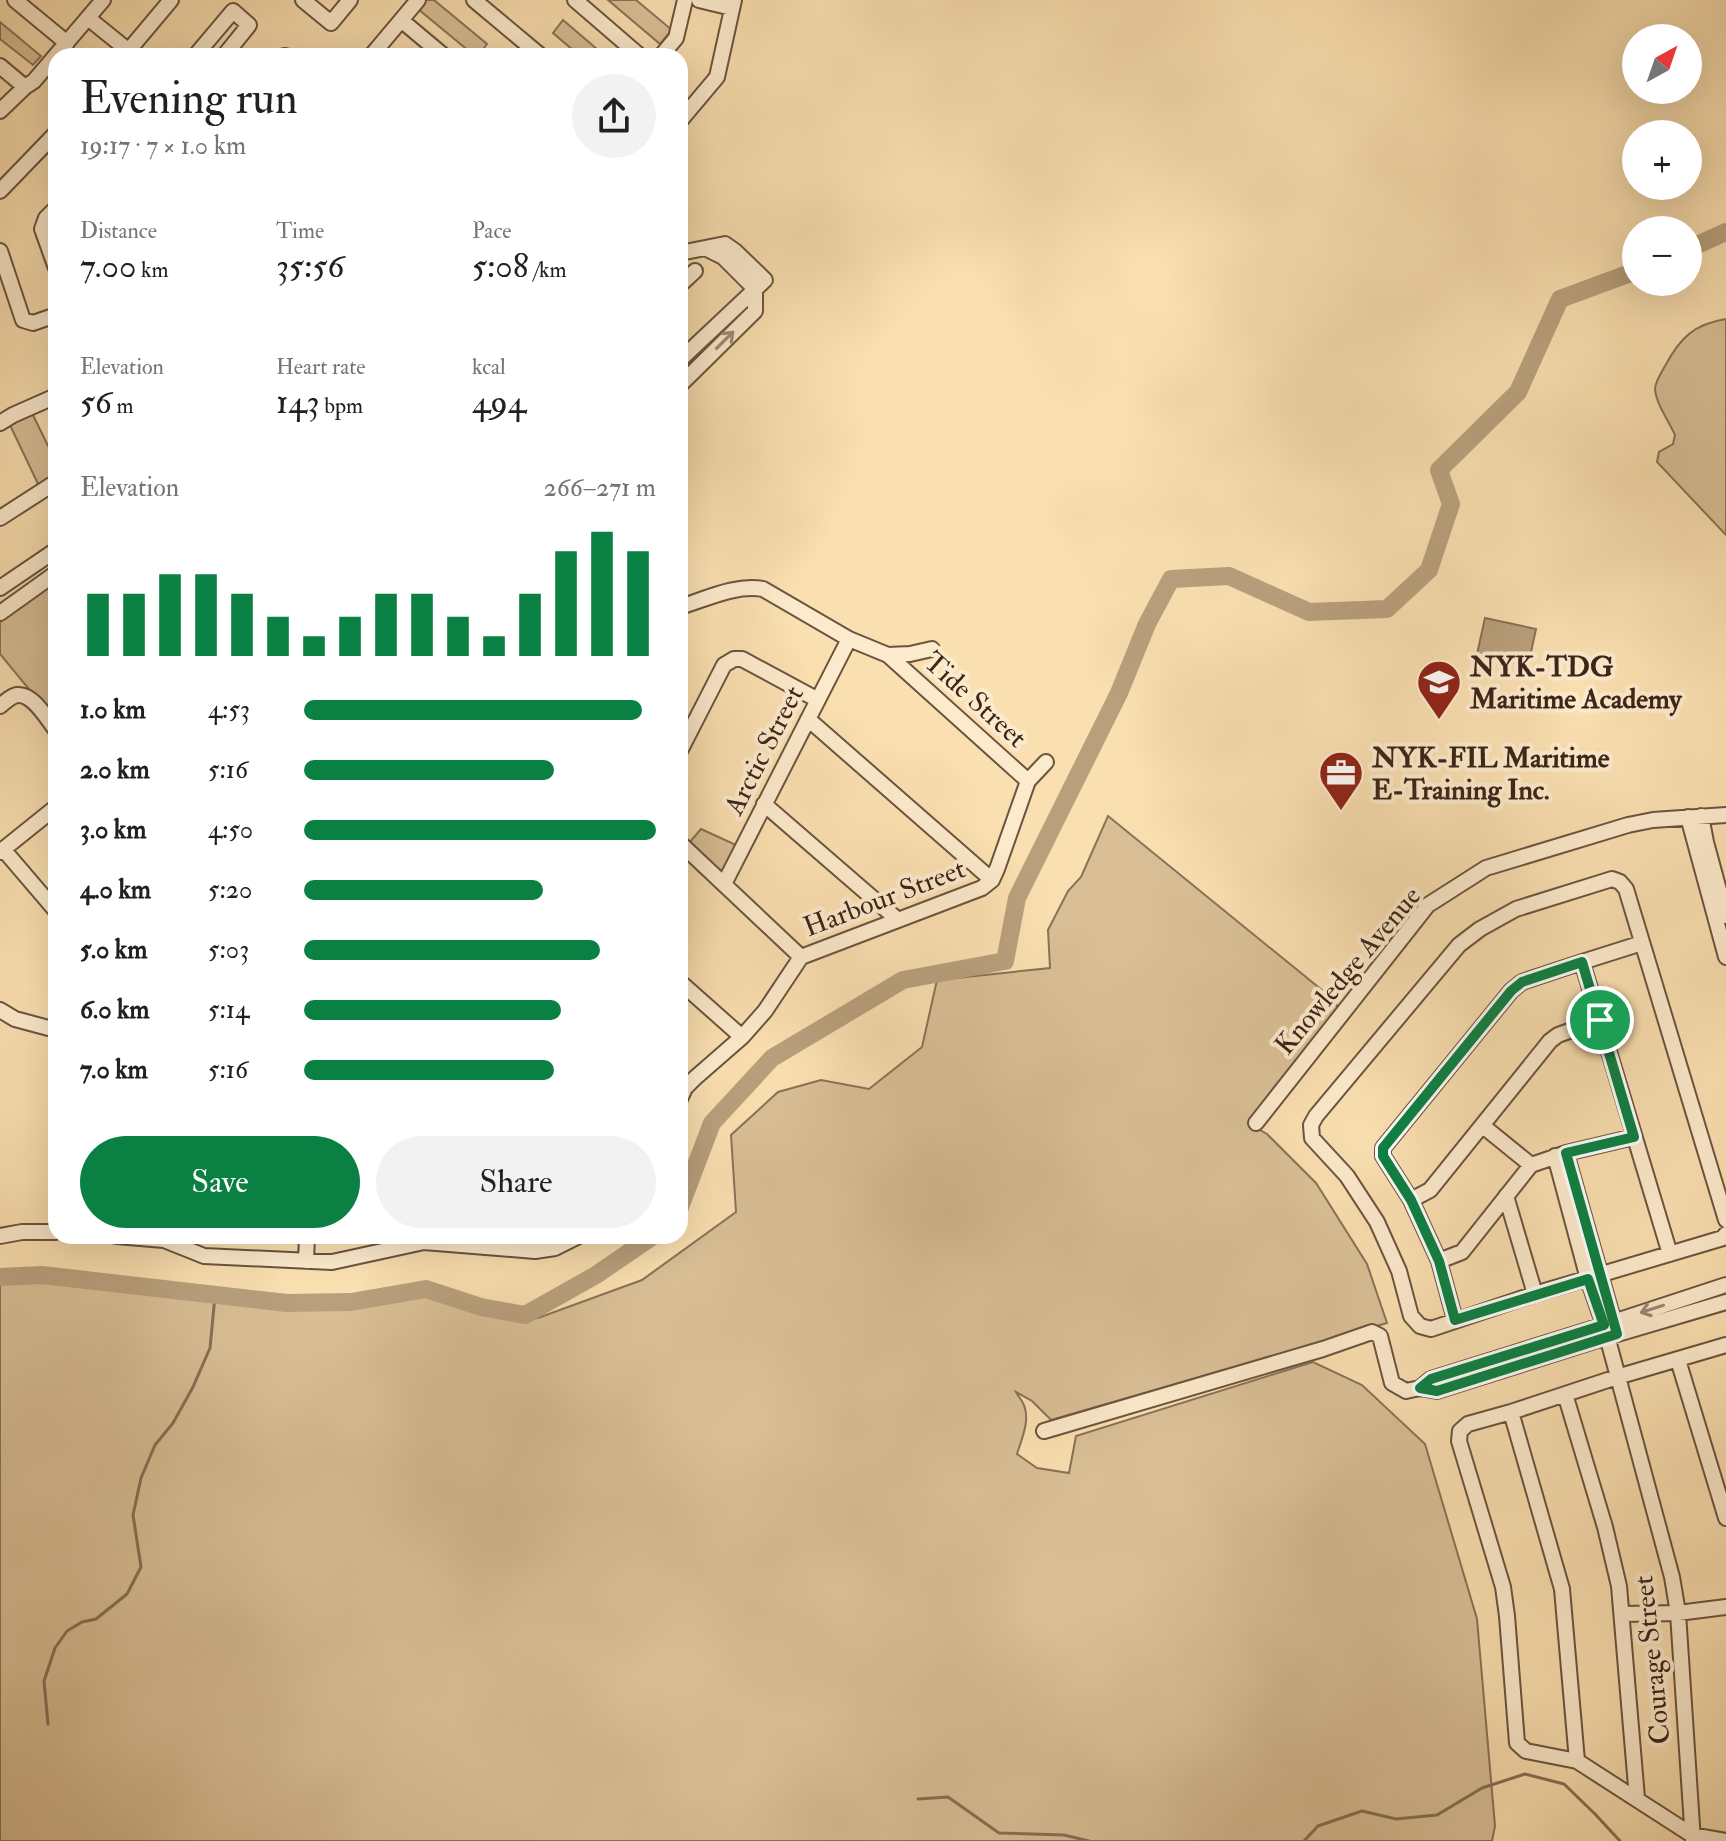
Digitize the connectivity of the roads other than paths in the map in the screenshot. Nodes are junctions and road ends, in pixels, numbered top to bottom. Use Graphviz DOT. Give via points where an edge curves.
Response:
graph roads {
  1 [pos="15,0"];
  2 [pos="103,0"];
  3 [pos="171,0"];
  4 [pos="303,0"];
  5 [pos="350,0"];
  6 [pos="418,0"];
  7 [pos="474,0"];
  8 [pos="575,0"];
  9 [pos="685,0"];
  10 [pos="699,0"];
  11 [pos="733,4"];
  12 [pos="88,18"];
  13 [pos="401,20"];
  14 [pos="67,43"];
  15 [pos="63,48"];
  16 [pos="122,48"];
  17 [pos="134,48"];
  18 [pos="202,48"];
  19 [pos="230,48"];
  20 [pos="378,48"];
  21 [pos="434,48"];
  22 [pos="531,48"];
  23 [pos="631,48"];
  24 [pos="668,48"];
  25 [pos="48,65"];
  26 [pos="0,66"];
  27 [pos="25,87"];
  28 [pos="1,110"];
  29 [pos="688,111"];
  30 [pos="48,141"];
  31 [pos="0,191"];
  32 [pos="48,216"];
  33 [pos="48,246"];
  34 [pos="0,251"];
  35 [pos="688,251"];
  36 [pos="695,271"];
  37 [pos="688,278"];
  38 [pos="760,285"];
  39 [pos="48,318"];
  40 [pos="688,352"];
  41 [pos="688,377"];
  42 [pos="48,400"];
  43 [pos="0,423"];
  44 [pos="48,487"];
  45 [pos="0,518"];
  46 [pos="48,555"];
  47 [pos="48,579"];
  48 [pos="0,588"];
  49 [pos="688,605"];
  50 [pos="0,613"];
  51 [pos="849,639"];
  52 [pos="932,649"];
  53 [pos="888,655"];
  54 [pos="818,700"];
  55 [pos="0,706"];
  56 [pos="808,719"];
  57 [pos="48,720"];
  58 [pos="688,735"];
  59 [pos="1046,762"];
  60 [pos="1028,781"];
  61 [pos="764,804"];
  62 [pos="48,813"];
  63 [pos="1726,815"];
  64 [pos="1695,816"];
  65 [pos="2,850"];
  66 [pos="688,850"];
  67 [pos="992,880"];
  68 [pos="724,884"];
  69 [pos="48,902"];
  70 [pos="1726,916"];
  71 [pos="898,920"];
  72 [pos="1642,943"];
  73 [pos="801,957"];
  74 [pos="1726,957"];
  75 [pos="1582,962"];
  76 [pos="688,989"];
  77 [pos="0,1010"];
  78 [pos="1600,1020"];
  79 [pos="48,1028"];
  80 [pos="742,1037"];
  81 [pos="688,1085"];
  82 [pos="1256,1123"];
  83 [pos="1483,1126"];
  84 [pos="1634,1137"];
  85 [pos="1561,1154"];
  86 [pos="1531,1165"];
  87 [pos="1506,1196"];
  88 [pos="1411,1200"];
  89 [pos="1726,1220"];
  90 [pos="48,1232"];
  91 [pos="1726,1234"];
  92 [pos="0,1236"];
  93 [pos="192,1244"];
  94 [pos="307,1244"];
  95 [pos="404,1244"];
  96 [pos="470,1244"];
  97 [pos="563,1244"];
  98 [pos="1670,1254"];
  99 [pos="306,1261"];
  100 [pos="1439,1261"];
  101 [pos="1594,1277"];
  102 [pos="1726,1285"];
  103 [pos="1535,1294"];
  104 [pos="1726,1302"];
  105 [pos="1455,1320"];
  106 [pos="1611,1329"];
  107 [pos="1726,1345"];
  108 [pos="1678,1360"];
  109 [pos="1617,1377"];
  110 [pos="1565,1394"];
  111 [pos="1511,1412"];
  112 [pos="1044,1431"];
  113 [pos="1726,1518"];
  114 [pos="1726,1607"];
  115 [pos="1678,1613"];
  116 [pos="1622,1614"];
  117 [pos="1577,1761"];
  118 [pos="1637,1798"];
  119 [pos="1693,1838"];
  120 [pos="1726,1841"];
  1 -- 14 [label="street"];
  2 -- 12 [label="street"];
  3 -- 17 [label="street"];
  4 -- 5 [label="street" via="331,23"];
  6 -- 13 [label="street"];
  7 -- 22 [label="street"];
  8 -- 23 [label="street"];
  9 -- 24 [label="street" via="676,38"];
  10 -- 11 [label="street"];
  11 -- 29 [label="street" via="717,77"];
  12 -- 14 [label="street"];
  12 -- 16 [label="street"];
  13 -- 20 [label="street"];
  13 -- 21 [label="street"];
  14 -- 15 [label="street"];
  18 -- 19 [label="street" via="233,11 249,25"];
  25 -- 27 [label="street"];
  26 -- 27 [label="street"];
  27 -- 28 [label="street"];
  30 -- 31 [label="street"];
  32 -- 33 [label="street" via="42,229"];
  34 -- 39 [label="street" via="23,320"];
  35 -- 38 [label="street" via="725,244"];
  36 -- 37 [label="street"];
  38 -- 40 [label="street"];
  41 -- 38 [label="street, one-way" via="755,311"];
  42 -- 43 [label="street"];
  44 -- 45 [label="street"];
  46 -- 48 [label="street"];
  47 -- 50 [label="street"];
  49 -- 51 [label="street" via="739,589 763,589"];
  51 -- 53 [label="street"];
  51 -- 54 [label="street, Arctic Street"];
  52 -- 53 [label="street"];
  53 -- 60 [label="street, Tide Street"];
  54 -- 56 [label="street, Arctic Street"];
  54 -- 58 [label="street" via="734,659 724,665"];
  55 -- 57 [label="street" via="16,695 26,696"];
  56 -- 61 [label="street, Arctic Street"];
  56 -- 67 [label="street"];
  59 -- 60 [label="street, Harbour Street"];
  60 -- 67 [label="street, Harbour Street"];
  61 -- 68 [label="street, Arctic Street"];
  61 -- 71 [label="street"];
  62 -- 65 [label="street"];
  63 -- 64 [label="street, Knowledge Avenue"];
  64 -- 70 [label="street"];
  64 -- 74 [label="street"];
  64 -- 82 [label="street, Knowledge Avenue" via="1628,825 1486,868 1428,905"];
  65 -- 69 [label="street"];
  66 -- 68 [label="street"];
  67 -- 71 [label="street, Harbour Street"];
  68 -- 73 [label="street"];
  71 -- 73 [label="street, Harbour Street"];
  72 -- 75 [label="street"];
  72 -- 89 [label="street"];
  72 -- 105 [label="street" via="1626,889 1612,879 1499,917 1459,945 1311,1125 1312,1138 1347,1176 1377,1222 1399,1271 1411,1316 1431,1329"];
  73 -- 80 [label="street, Harbour Street"];
  75 -- 78 [label="street"];
  75 -- 88 [label="street" via="1522,982 1511,991 1383,1148"];
  76 -- 80 [label="street"];
  77 -- 79 [label="street"];
  78 -- 83 [label="street" via="1550,1041"];
  78 -- 84 [label="street"];
  80 -- 81 [label="street, Harbour Street"];
  83 -- 86 [label="street"];
  83 -- 88 [label="street" via="1430,1190"];
  84 -- 85 [label="street"];
  84 -- 98 [label="street"];
  85 -- 86 [label="street"];
  85 -- 101 [label="street, Courage Street"];
  86 -- 87 [label="street"];
  87 -- 100 [label="street" via="1462,1252"];
  87 -- 103 [label="street"];
  88 -- 100 [label="street"];
  90 -- 92 [label="street"];
  91 -- 98 [label="street"];
  93 -- 99 [label="street" via="204,1256"];
  94 -- 99 [label="street"];
  95 -- 99 [label="street" via="332,1262"];
  96 -- 97 [label="street" via="535,1251"];
  98 -- 101 [label="street"];
  100 -- 105 [label="street"];
  101 -- 103 [label="street"];
  101 -- 106 [label="street, Courage Street"];
  102 -- 106 [label="street, one-way"];
  103 -- 105 [label="street"];
  104 -- 106 [label="street"];
  106 -- 109 [label="street, Courage Street"];
  106 -- 112 [label="street" via="1437,1391 1406,1391 1392,1383 1380,1336 1372,1332"];
  107 -- 108 [label="street"];
  108 -- 109 [label="street"];
  108 -- 113 [label="street"];
  109 -- 110 [label="street"];
  109 -- 115 [label="street, Courage Street"];
  110 -- 111 [label="street"];
  110 -- 116 [label="street" via="1615,1564"];
  111 -- 117 [label="street" via="1562,1589"];
  111 -- 117 [label="street" via="1468,1424 1459,1441 1506,1602 1517,1743 1526,1751"];
  114 -- 115 [label="street"];
  115 -- 116 [label="street"];
  115 -- 119 [label="street, Courage Street"];
  116 -- 118 [label="street"];
  117 -- 118 [label="street"];
  118 -- 119 [label="street"];
  119 -- 120 [label="street"];
}
